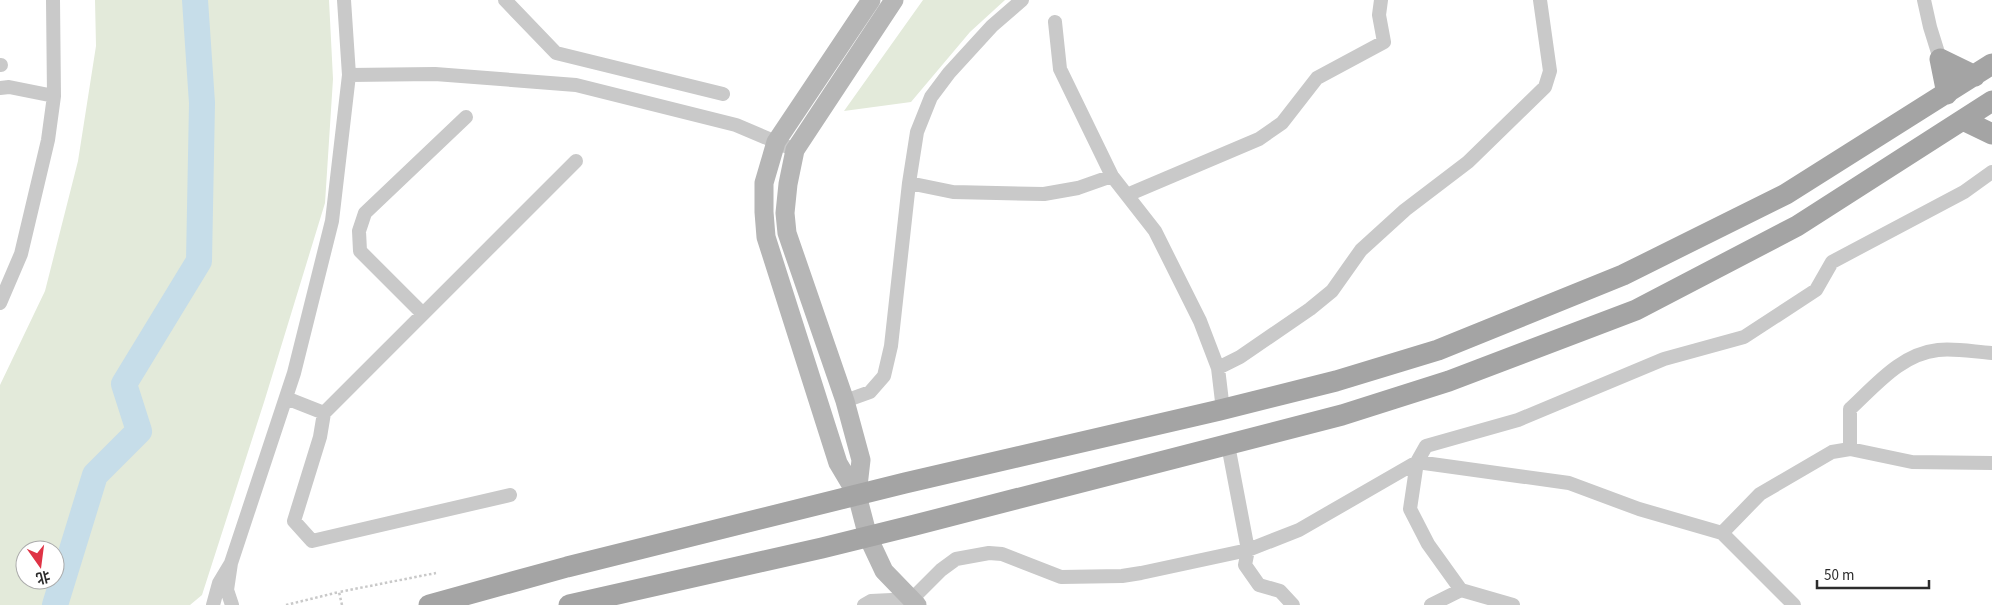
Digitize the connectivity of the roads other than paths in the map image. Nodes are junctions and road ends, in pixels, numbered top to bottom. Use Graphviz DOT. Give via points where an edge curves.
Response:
graph roads {
  1 [pos="53,0"];
  2 [pos="344,0"];
  3 [pos="505,0"];
  4 [pos="871,0"];
  5 [pos="894,0"];
  6 [pos="1022,0"];
  7 [pos="1381,0"];
  8 [pos="1540,0"];
  9 [pos="1924,0"];
  10 [pos="1055,22"];
  11 [pos="1940,59"];
  12 [pos="1992,64"];
  13 [pos="349,75"];
  14 [pos="1974,76"];
  15 [pos="0,88"];
  16 [pos="723,94"];
  17 [pos="1947,94"];
  18 [pos="54,96"];
  19 [pos="1992,101"];
  20 [pos="466,117"];
  21 [pos="1962,120"];
  22 [pos="1992,134"];
  23 [pos="776,142"];
  24 [pos="795,150"];
  25 [pos="576,161"];
  26 [pos="1992,172"];
  27 [pos="1112,176"];
  28 [pos="909,182"];
  29 [pos="1127,195"];
  30 [pos="0,303"];
  31 [pos="423,314"];
  32 [pos="1992,353"];
  33 [pos="1218,368"];
  34 [pos="286,398"];
  35 [pos="845,401"];
  36 [pos="1223,410"];
  37 [pos="324,413"];
  38 [pos="1228,445"];
  39 [pos="1850,449"];
  40 [pos="1417,462"];
  41 [pos="1992,463"];
  42 [pos="510,495"];
  43 [pos="857,495"];
  44 [pos="1722,533"];
  45 [pos="868,537"];
  46 [pos="1248,550"];
  47 [pos="231,563"];
  48 [pos="1461,590"];
  49 [pos="915,602"];
  50 [pos="213,605"];
  51 [pos="232,605"];
  52 [pos="429,605"];
  53 [pos="569,605"];
  54 [pos="864,605"];
  55 [pos="1293,605"];
  56 [pos="1431,605"];
  57 [pos="1513,605"];
  58 [pos="1794,605"];
  1 -- 18 [label="street"];
  2 -- 13 [label="street"];
  3 -- 16 [label="street" via="556,52"];
  4 -- 23 [label="main road"];
  5 -- 24 [label="main road"];
  6 -- 28 [label="street" via="992,26 931,97 917,132"];
  7 -- 29 [label="street" via="1379,15 1384,42 1317,78 1282,123 1259,139"];
  8 -- 33 [label="street" via="1550,71 1545,88 1468,162 1405,210 1361,250 1332,291 1240,357"];
  9 -- 11 [label="street"];
  10 -- 27 [label="street" via="1060,69"];
  11 -- 14 [label="main road"];
  11 -- 17 [label="main road"];
  12 -- 14 [label="main road"];
  13 -- 23 [label="street" via="435,74 576,85 736,125"];
  13 -- 34 [label="street" via="332,220"];
  14 -- 17 [label="main road"];
  15 -- 18 [label="street"];
  17 -- 36 [label="main road" via="1786,194 1622,275 1438,350"];
  18 -- 30 [label="street" via="48,140 21,254"];
  19 -- 21 [label="main road"];
  20 -- 31 [label="street" via="365,213 359,231 360,251"];
  21 -- 22 [label="main road"];
  21 -- 38 [label="main road" via="1797,226 1636,310 1449,381 1342,415"];
  23 -- 24 [label="street"];
  23 -- 43 [label="main road" via="764,183 766,237 838,463"];
  24 -- 35 [label="main road" via="785,212 787,233"];
  25 -- 31 [label="street"];
  26 -- 40 [label="street" via="1964,192 1832,262 1816,290 1744,337 1664,359 1518,420 1426,446"];
  27 -- 28 [label="street" via="1078,188 1044,194 953,192"];
  27 -- 29 [label="street"];
  28 -- 35 [label="street" via="891,346 884,376 870,392"];
  29 -- 33 [label="street" via="1155,231 1200,321"];
  31 -- 37 [label="street"];
  32 -- 39 [label="street" via="1939,350 1917,355 1893,369 1850,409"];
  33 -- 36 [label="street"];
  34 -- 37 [label="street"];
  34 -- 47 [label="street"];
  35 -- 43 [label="main road" via="862,460"];
  36 -- 43 [label="main road"];
  37 -- 42 [label="street" via="320,437 294,521 312,541"];
  38 -- 45 [label="main road"];
  38 -- 46 [label="street"];
  39 -- 41 [label="street" via="1912,462"];
  39 -- 44 [label="street" via="1832,452 1760,494"];
  40 -- 44 [label="street" via="1569,483 1639,509"];
  40 -- 46 [label="street" via="1298,530"];
  40 -- 48 [label="street" via="1410,509 1428,544"];
  43 -- 45 [label="main road"];
  43 -- 52 [label="main road"];
  44 -- 58 [label="street"];
  45 -- 49 [label="main road" via="884,570"];
  45 -- 53 [label="main road"];
  46 -- 49 [label="street" via="1122,576 1061,577 1002,554 988,552 956,559 941,570"];
  46 -- 55 [label="street" via="1245,565 1259,585 1280,591"];
  47 -- 50 [label="street" via="219,583"];
  47 -- 51 [label="street" via="227,590"];
  48 -- 56 [label="street"];
  48 -- 57 [label="street"];
  49 -- 54 [label="street" via="871,602"];
}
